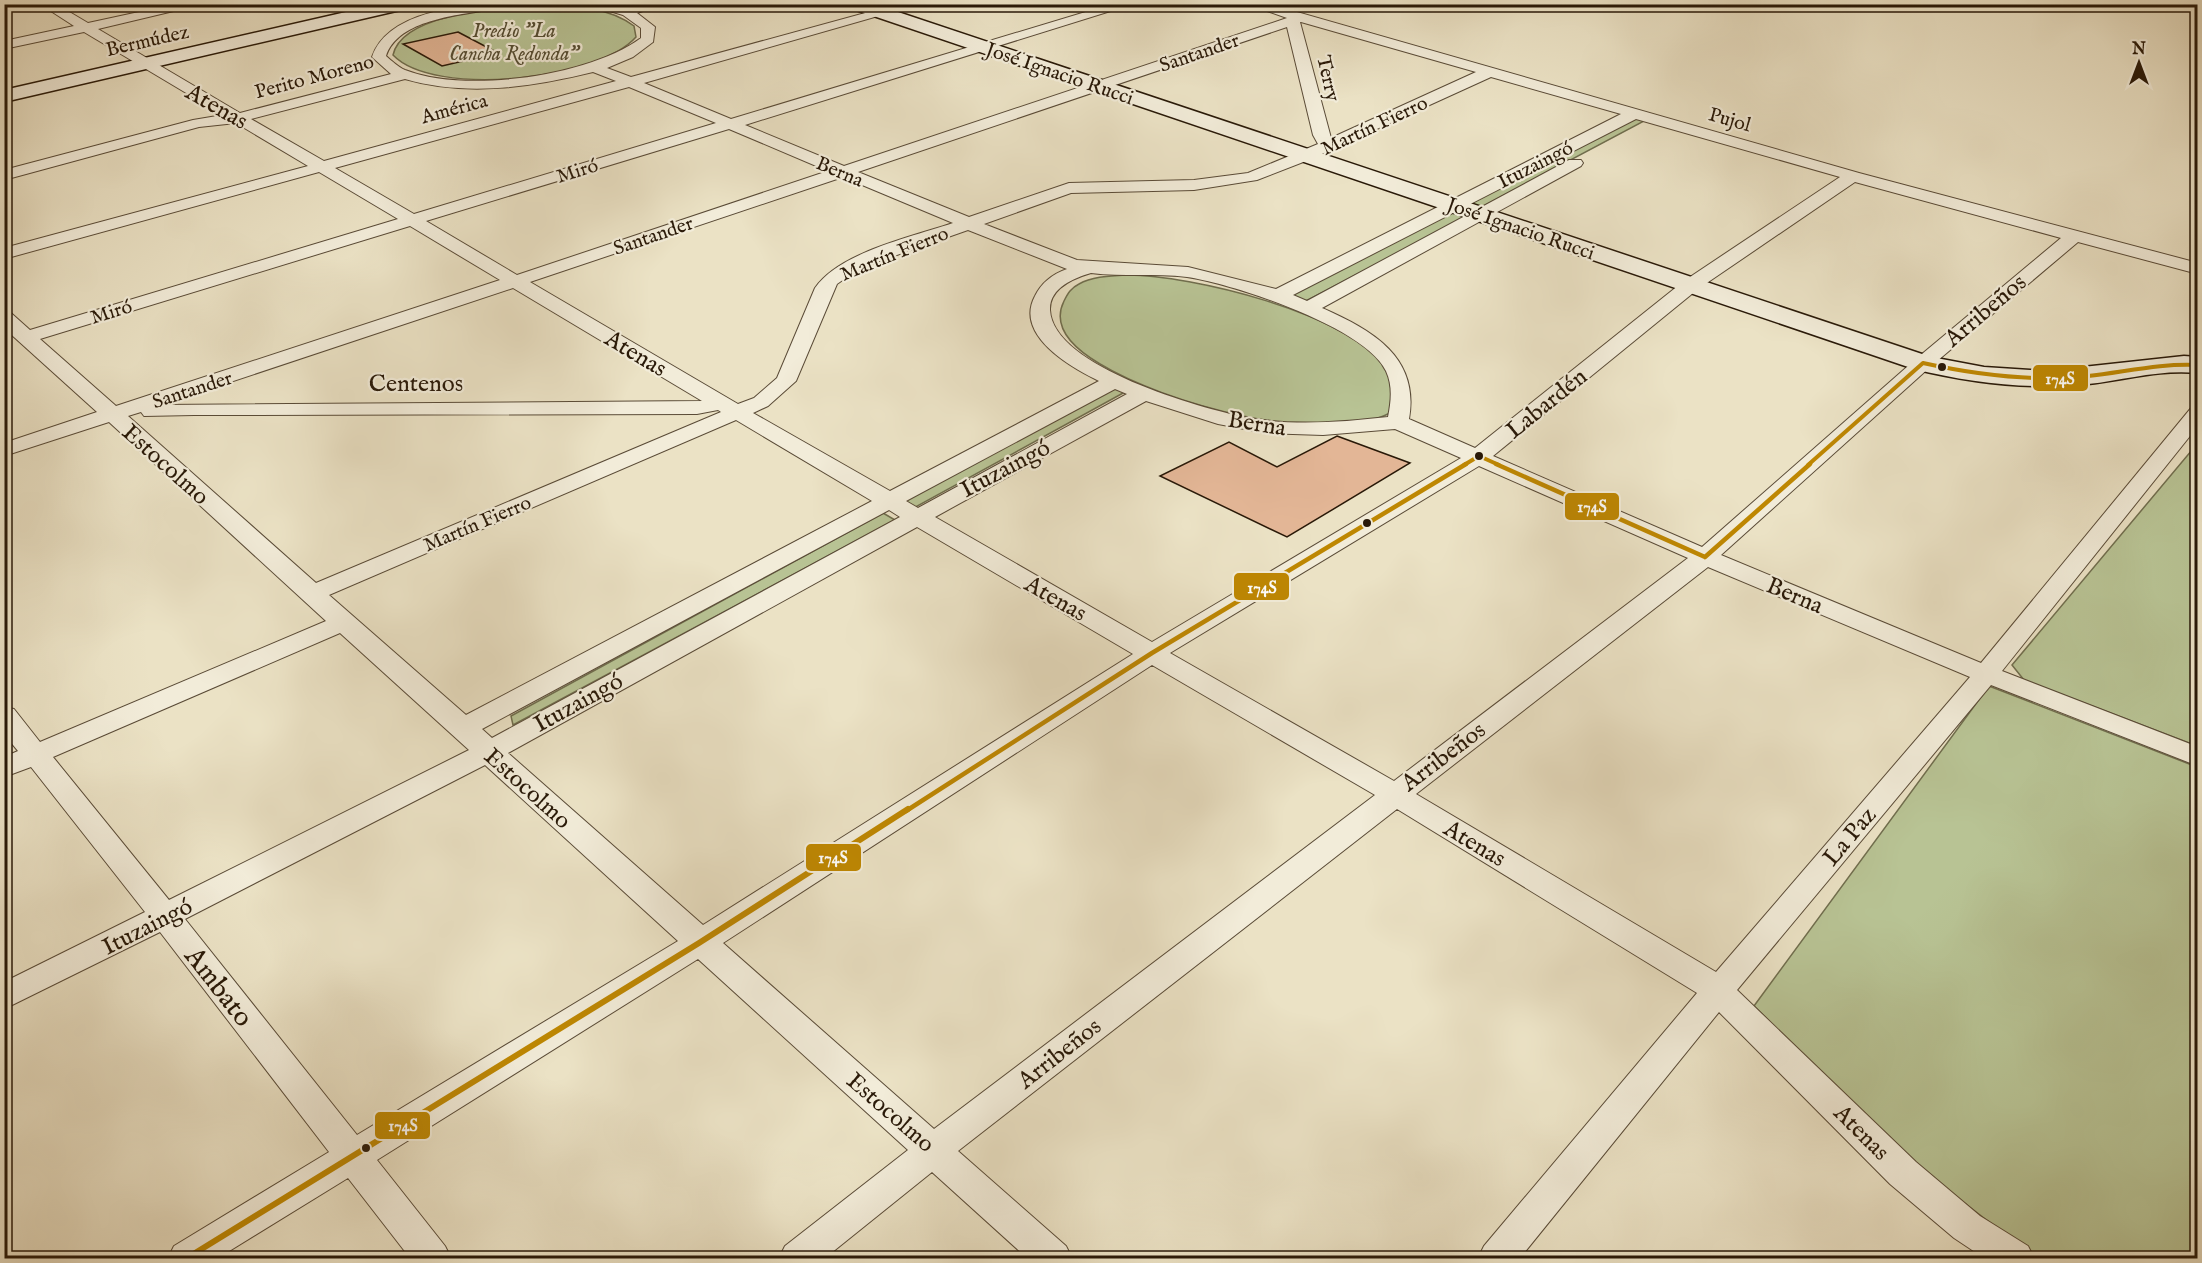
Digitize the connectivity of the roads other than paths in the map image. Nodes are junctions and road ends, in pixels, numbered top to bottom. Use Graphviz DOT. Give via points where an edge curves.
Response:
graph roads {
  1 [pos="46,4"];
  2 [pos="197,4"];
  3 [pos="405,4"];
  4 [pos="424,4"];
  5 [pos="450,4"];
  6 [pos="502,4"];
  7 [pos="592,4"];
  8 [pos="657,4"];
  9 [pos="855,4"];
  10 [pos="914,4"];
  11 [pos="1127,4"];
  12 [pos="1253,4"];
  13 [pos="475,8"];
  14 [pos="626,8"];
  15 [pos="882,14"];
  16 [pos="440,16"];
  17 [pos="1294,20"];
  18 [pos="85,28"];
  19 [pos="4,45"];
  20 [pos="984,48"];
  21 [pos="144,64"];
  22 [pos="390,68"];
  23 [pos="596,68"];
  24 [pos="1489,72"];
  25 [pos="579,73"];
  26 [pos="404,75"];
  27 [pos="630,82"];
  28 [pos="1099,86"];
  29 [pos="612,87"];
  30 [pos="4,96"];
  31 [pos="1635,113"];
  32 [pos="232,115"];
  33 [pos="1655,119"];
  34 [pos="730,124"];
  35 [pos="711,130"];
  36 [pos="1328,145"];
  37 [pos="1305,156"];
  38 [pos="319,166"];
  39 [pos="839,171"];
  40 [pos="4,175"];
  41 [pos="1853,176"];
  42 [pos="818,178"];
  43 [pos="881,205"];
  44 [pos="1454,206"];
  45 [pos="1480,214"];
  46 [pos="412,219"];
  47 [pos="923,223"];
  48 [pos="965,224"];
  49 [pos="944,232"];
  50 [pos="2074,236"];
  51 [pos="4,254"];
  52 [pos="1086,269"];
  53 [pos="2198,269"];
  54 [pos="516,281"];
  55 [pos="1691,285"];
  56 [pos="1050,286"];
  57 [pos="1275,297"];
  58 [pos="1306,309"];
  59 [pos="13,330"];
  60 [pos="1923,363"];
  61 [pos="2198,365"];
  62 [pos="1114,381"];
  63 [pos="1145,393"];
  64 [pos="185,401"];
  65 [pos="729,408"];
  66 [pos="2198,412"];
  67 [pos="112,414"];
  68 [pos="1398,422"];
  69 [pos="4,450"];
  70 [pos="1479,456"];
  71 [pos="890,502"];
  72 [pos="915,516"];
  73 [pos="1705,557"];
  74 [pos="310,594"];
  75 [pos="342,622"];
  76 [pos="1152,653"];
  77 [pos="1986,674"];
  78 [pos="4,715"];
  79 [pos="463,728"];
  80 [pos="488,752"];
  81 [pos="36,755"];
  82 [pos="2198,757"];
  83 [pos="4,768"];
  84 [pos="1394,794"];
  85 [pos="166,917"];
  86 [pos="699,943"];
  87 [pos="1718,991"];
  88 [pos="4,997"];
  89 [pos="933,1150"];
  90 [pos="352,1155"];
  91 [pos="187,1258"];
  92 [pos="432,1258"];
  93 [pos="798,1258"];
  94 [pos="1053,1258"];
  95 [pos="1497,1258"];
  96 [pos="2014,1258"];
  1 -- 18 [label="street, Atenas"];
  2 -- 18 [label="street"];
  3 -- 21 [label="street, Bermúdez"];
  4 -- 16 [label="street" via="438,10"];
  5 -- 13 [label="street"];
  6 -- 13 [label="street"];
  7 -- 14 [label="street"];
  8 -- 14 [label="street"];
  9 -- 15 [label="street, José Ignacio Rucci"];
  10 -- 15 [label="street, América"];
  11 -- 20 [label="street, Miró"];
  12 -- 17 [label="street, Pujol"];
  13 -- 16 [label="street"];
  14 -- 23 [label="street" via="648,27 648,39 625,57"];
  15 -- 20 [label="street, José Ignacio Rucci"];
  15 -- 27 [label="street, América"];
  16 -- 22 [label="street" via="404,29 382,44 379,57"];
  17 -- 24 [label="street, Pujol"];
  17 -- 28 [label="street, Santander"];
  17 -- 36 [label="street, Terry" via="1321,135"];
  18 -- 19 [label="street"];
  18 -- 21 [label="street, Atenas"];
  20 -- 28 [label="street, José Ignacio Rucci"];
  20 -- 34 [label="street, Miró"];
  21 -- 30 [label="street, Bermúdez"];
  21 -- 32 [label="street, Atenas"];
  22 -- 26 [label="street"];
  22 -- 32 [label="street, Perito Moreno"];
  23 -- 25 [label="street"];
  23 -- 27 [label="street, Berna"];
  24 -- 31 [label="street, Pujol"];
  24 -- 36 [label="street, Martín Fierro"];
  25 -- 26 [label="street" via="474,84"];
  25 -- 29 [label="street, Berna"];
  26 -- 32 [label="street, Perito Moreno"];
  27 -- 29 [label="street, América"];
  27 -- 34 [label="street, Berna"];
  28 -- 37 [label="street, José Ignacio Rucci"];
  28 -- 39 [label="street, Santander"];
  29 -- 35 [label="street, Berna"];
  29 -- 38 [label="street, América"];
  31 -- 33 [label="street, Pujol"];
  31 -- 44 [label="street, Ituzaingó"];
  32 -- 38 [label="street, Atenas"];
  32 -- 40 [label="street, Perito Moreno"];
  33 -- 41 [label="street, Pujol"];
  33 -- 45 [label="street, Ituzaingó"];
  34 -- 35 [label="street, Miró"];
  34 -- 39 [label="street, Berna"];
  35 -- 42 [label="street, Berna"];
  35 -- 46 [label="street, Miró"];
  36 -- 37 [label="street, Martín Fierro"];
  37 -- 44 [label="street, José Ignacio Rucci"];
  37 -- 48 [label="street, Martín Fierro" via="1251,177 1217,184 1069,188"];
  38 -- 46 [label="street, Atenas"];
  38 -- 51 [label="street, América"];
  39 -- 42 [label="street, Santander"];
  39 -- 48 [label="street, Berna"];
  41 -- 50 [label="street, Pujol"];
  41 -- 55 [label="street, Labardén"];
  42 -- 43 [label="street, Berna"];
  42 -- 54 [label="street, Santander"];
  44 -- 45 [label="street, José Ignacio Rucci"];
  44 -- 57 [label="street, Ituzaingó"];
  45 -- 55 [label="street, José Ignacio Rucci"];
  45 -- 58 [label="street, Ituzaingó"];
  46 -- 54 [label="street, Atenas"];
  46 -- 59 [label="street, Miró"];
  47 -- 49 [label="street"];
  48 -- 49 [label="street, Martín Fierro"];
  48 -- 52 [label="street, Berna"];
  49 -- 56 [label="street" via="1029,267"];
  49 -- 65 [label="street, Martín Fierro" via="854,264 830,279 786,381 761,402"];
  50 -- 53 [label="street, Pujol"];
  50 -- 60 [label="street, Arribeños"];
  52 -- 56 [label="street, Berna"];
  52 -- 57 [label="street, Berna" via="1191,272"];
  54 -- 64 [label="street, Santander"];
  54 -- 65 [label="street, Atenas"];
  55 -- 60 [label="street, José Ignacio Rucci"];
  55 -- 70 [label="street, Labardén"];
  56 -- 62 [label="street, Berna" via="1040,312 1040,323 1046,333 1072,358"];
  57 -- 58 [label="street, Berna"];
  58 -- 68 [label="street, Berna" via="1361,335 1394,366 1403,396"];
  59 -- 67 [label="street, Estocolmo"];
  60 -- 61 [label="street, José Ignacio Rucci" via="1968,373 2027,378 2088,376 2174,363"];
  60 -- 73 [label="street, Arribeños"];
  62 -- 63 [label="street, Berna"];
  62 -- 71 [label="street, Ituzaingó"];
  63 -- 68 [label="street, Berna" via="1217,417 1277,429"];
  63 -- 72 [label="street, Ituzaingó"];
  64 -- 65 [label="street, Centenos"];
  64 -- 67 [label="street, Centenos"];
  65 -- 71 [label="street, Atenas"];
  65 -- 74 [label="street, Martín Fierro"];
  66 -- 77 [label="street, La Paz"];
  67 -- 69 [label="street"];
  67 -- 74 [label="street, Estocolmo"];
  68 -- 70 [label="street, Berna"];
  70 -- 73 [label="street, Berna"];
  70 -- 76 [label="street, Labardén"];
  71 -- 72 [label="street, Atenas"];
  71 -- 79 [label="street, Ituzaingó"];
  72 -- 76 [label="street, Atenas"];
  72 -- 80 [label="street, Ituzaingó"];
  73 -- 77 [label="street, Berna"];
  73 -- 84 [label="street, Arribeños"];
  74 -- 75 [label="street, Estocolmo"];
  75 -- 79 [label="street, Estocolmo"];
  75 -- 81 [label="street"];
  76 -- 84 [label="street, Atenas"];
  76 -- 86 [label="street, Labardén"];
  77 -- 82 [label="street, Berna"];
  77 -- 87 [label="street, La Paz"];
  78 -- 81 [label="street, Ambato"];
  79 -- 80 [label="street, Estocolmo"];
  80 -- 85 [label="street, Ituzaingó"];
  80 -- 86 [label="street, Estocolmo"];
  81 -- 83 [label="street"];
  81 -- 85 [label="street, Ambato"];
  84 -- 87 [label="street, Atenas"];
  84 -- 89 [label="street, Arribeños"];
  85 -- 88 [label="street, Ituzaingó"];
  85 -- 90 [label="street, Ambato"];
  86 -- 89 [label="street, Estocolmo"];
  86 -- 90 [label="street, Labardén"];
  87 -- 95 [label="street, La Paz"];
  87 -- 96 [label="street, Atenas" via="1903,1173 1967,1227"];
  89 -- 93 [label="street, Arribeños"];
  89 -- 94 [label="street, Estocolmo"];
  90 -- 91 [label="street, Labardén"];
  90 -- 92 [label="street, Ambato"];
}
